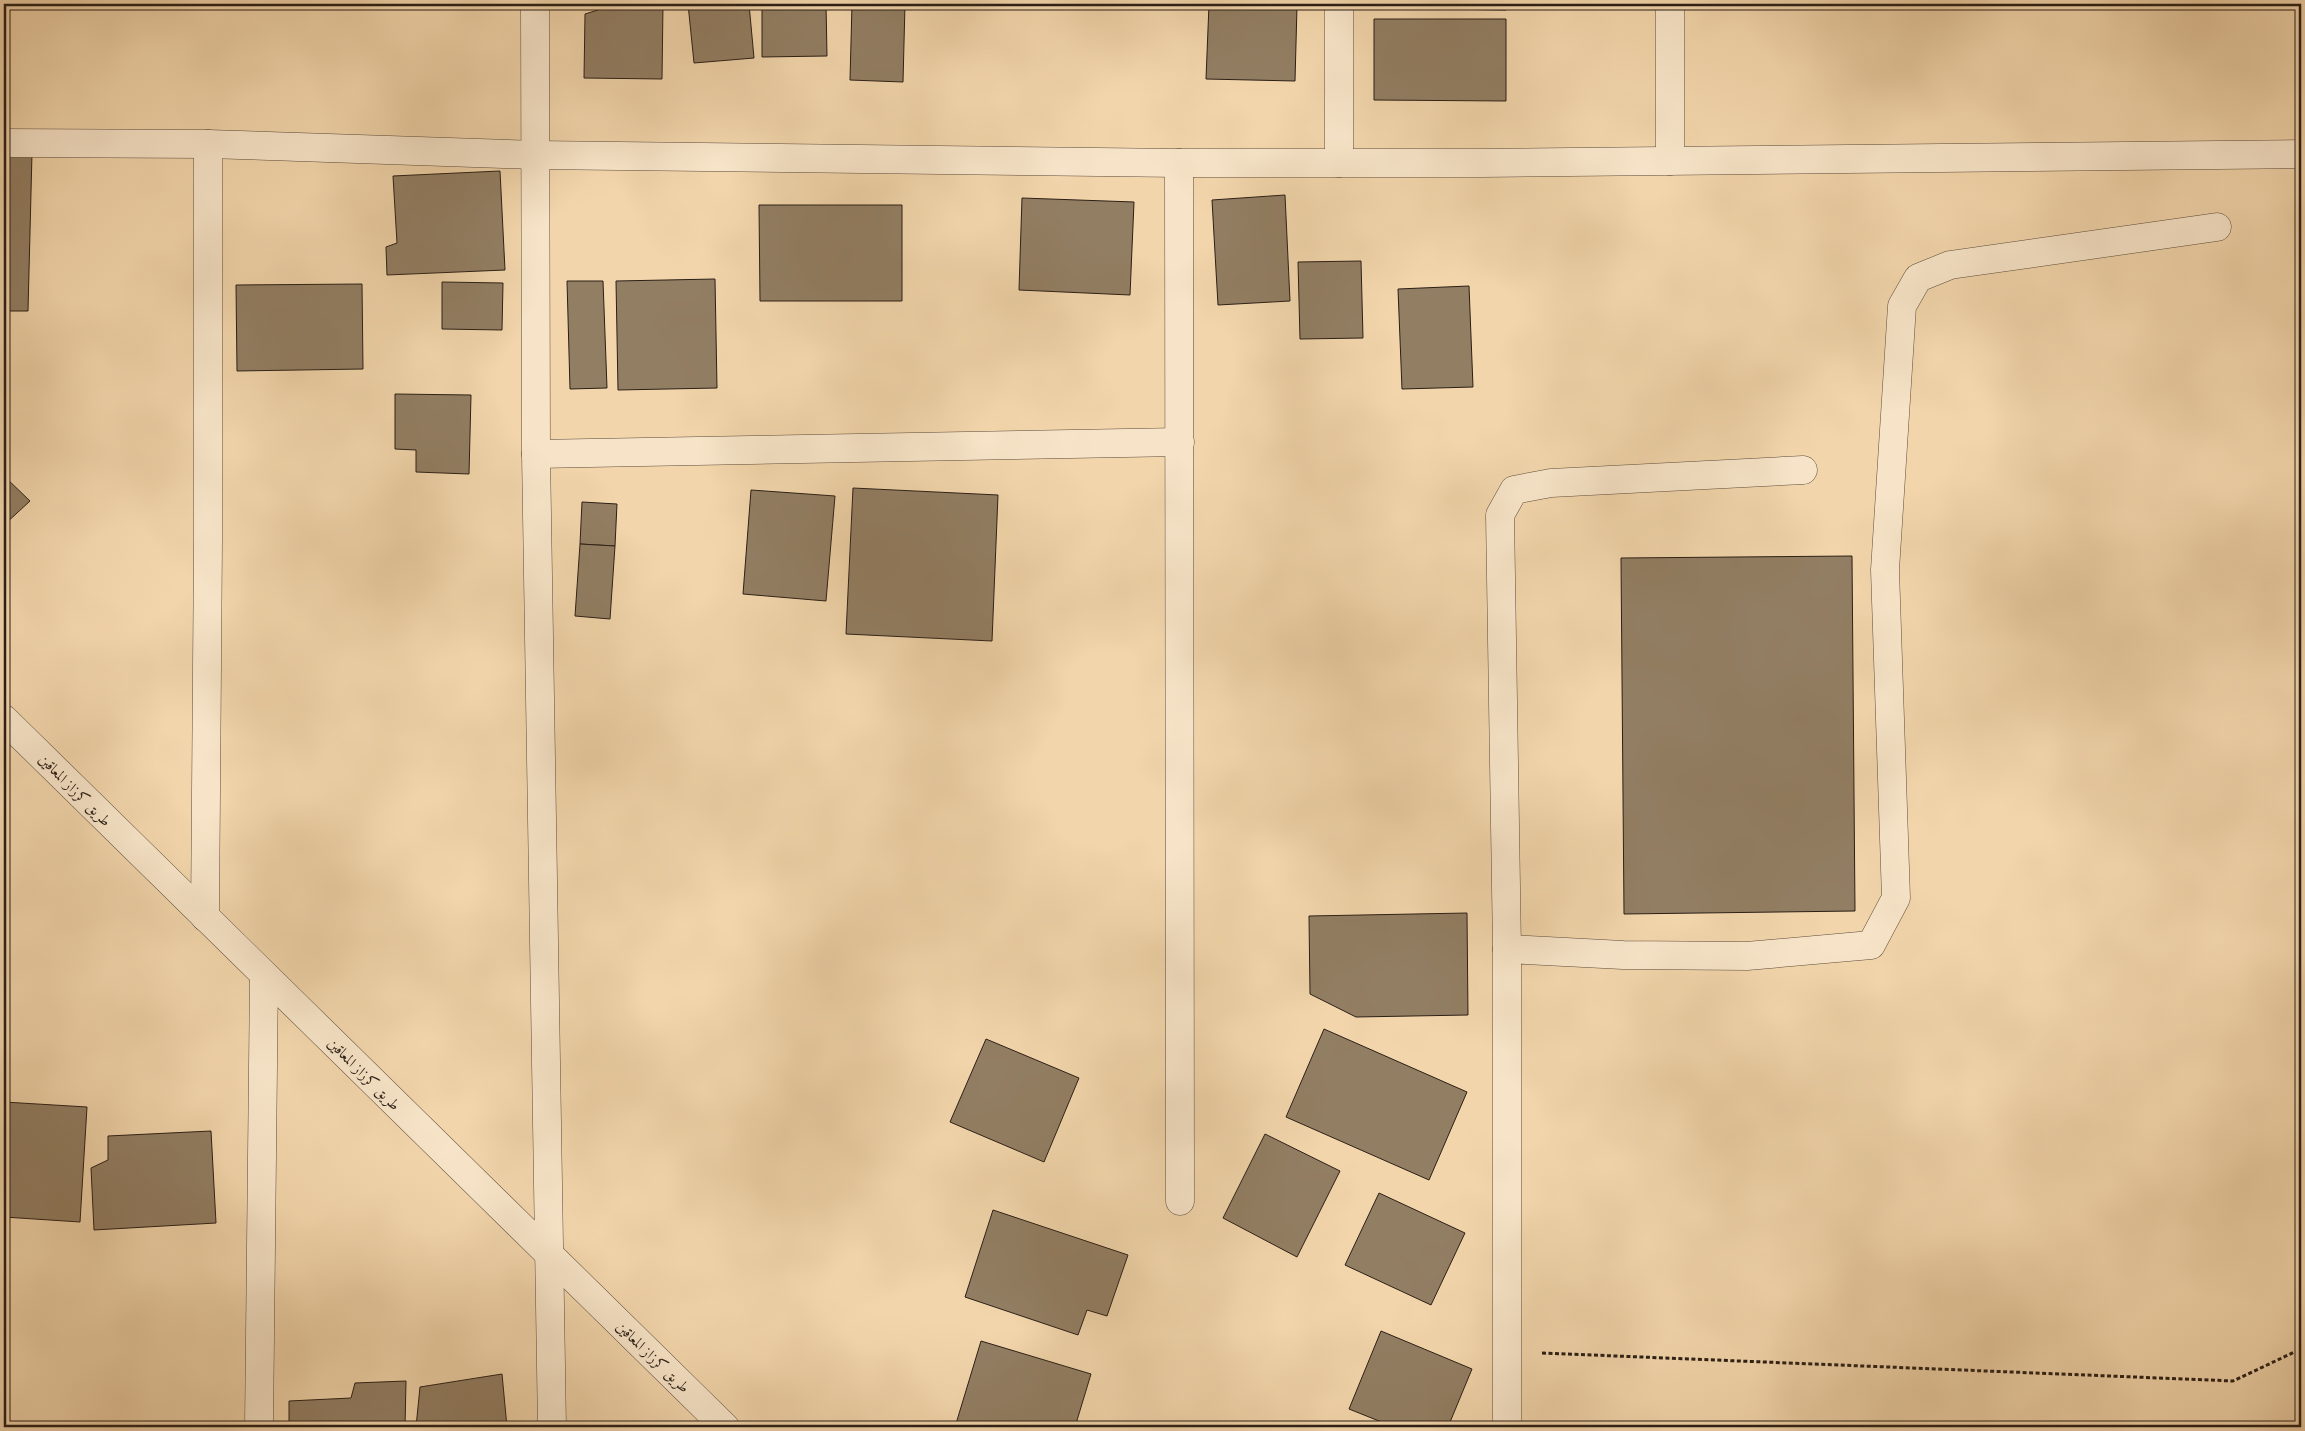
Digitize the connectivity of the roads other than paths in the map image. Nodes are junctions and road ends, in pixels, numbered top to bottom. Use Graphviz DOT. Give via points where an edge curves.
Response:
graph roads {
  1 [pos="535,4"];
  2 [pos="1339,4"];
  3 [pos="1670,4"];
  4 [pos="4,143"];
  5 [pos="208,144"];
  6 [pos="2301,154"];
  7 [pos="536,155"];
  8 [pos="1670,161"];
  9 [pos="1179,163"];
  10 [pos="1339,163"];
  11 [pos="2217,227"];
  12 [pos="1180,442"];
  13 [pos="536,454"];
  14 [pos="1803,470"];
  15 [pos="4,719"];
  16 [pos="205,917"];
  17 [pos="1507,949"];
  18 [pos="264,976"];
  19 [pos="1180,1201"];
  20 [pos="548,1255"];
  21 [pos="259,1427"];
  22 [pos="552,1427"];
  23 [pos="725,1427"];
  24 [pos="1507,1427"];
  1 -- 7 [label="street"];
  2 -- 10 [label="street"];
  3 -- 8 [label="street"];
  4 -- 5 [label="street"];
  5 -- 7 [label="street"];
  5 -- 16 [label="street"];
  6 -- 8 [label="street"];
  7 -- 9 [label="street"];
  7 -- 13 [label="street"];
  8 -- 10 [label="street"];
  9 -- 10 [label="street"];
  9 -- 12 [label="street"];
  11 -- 17 [label="street" via="1950,265 1918,278 1902,306 1885,570 1896,898 1871,945 1747,956 1623,955"];
  12 -- 13 [label="street"];
  12 -- 19 [label="street"];
  13 -- 20 [label="street"];
  14 -- 17 [label="street" via="1551,483 1514,490 1500,515"];
  15 -- 16 [label="street, طريق كرزاز المعاقين"];
  16 -- 18 [label="street, طريق كرزاز المعاقين"];
  17 -- 24 [label="street"];
  18 -- 20 [label="street, طريق كرزاز المعاقين"];
  18 -- 21 [label="street"];
  20 -- 22 [label="street"];
  20 -- 23 [label="street, طريق كرزاز المعاقين"];
}
